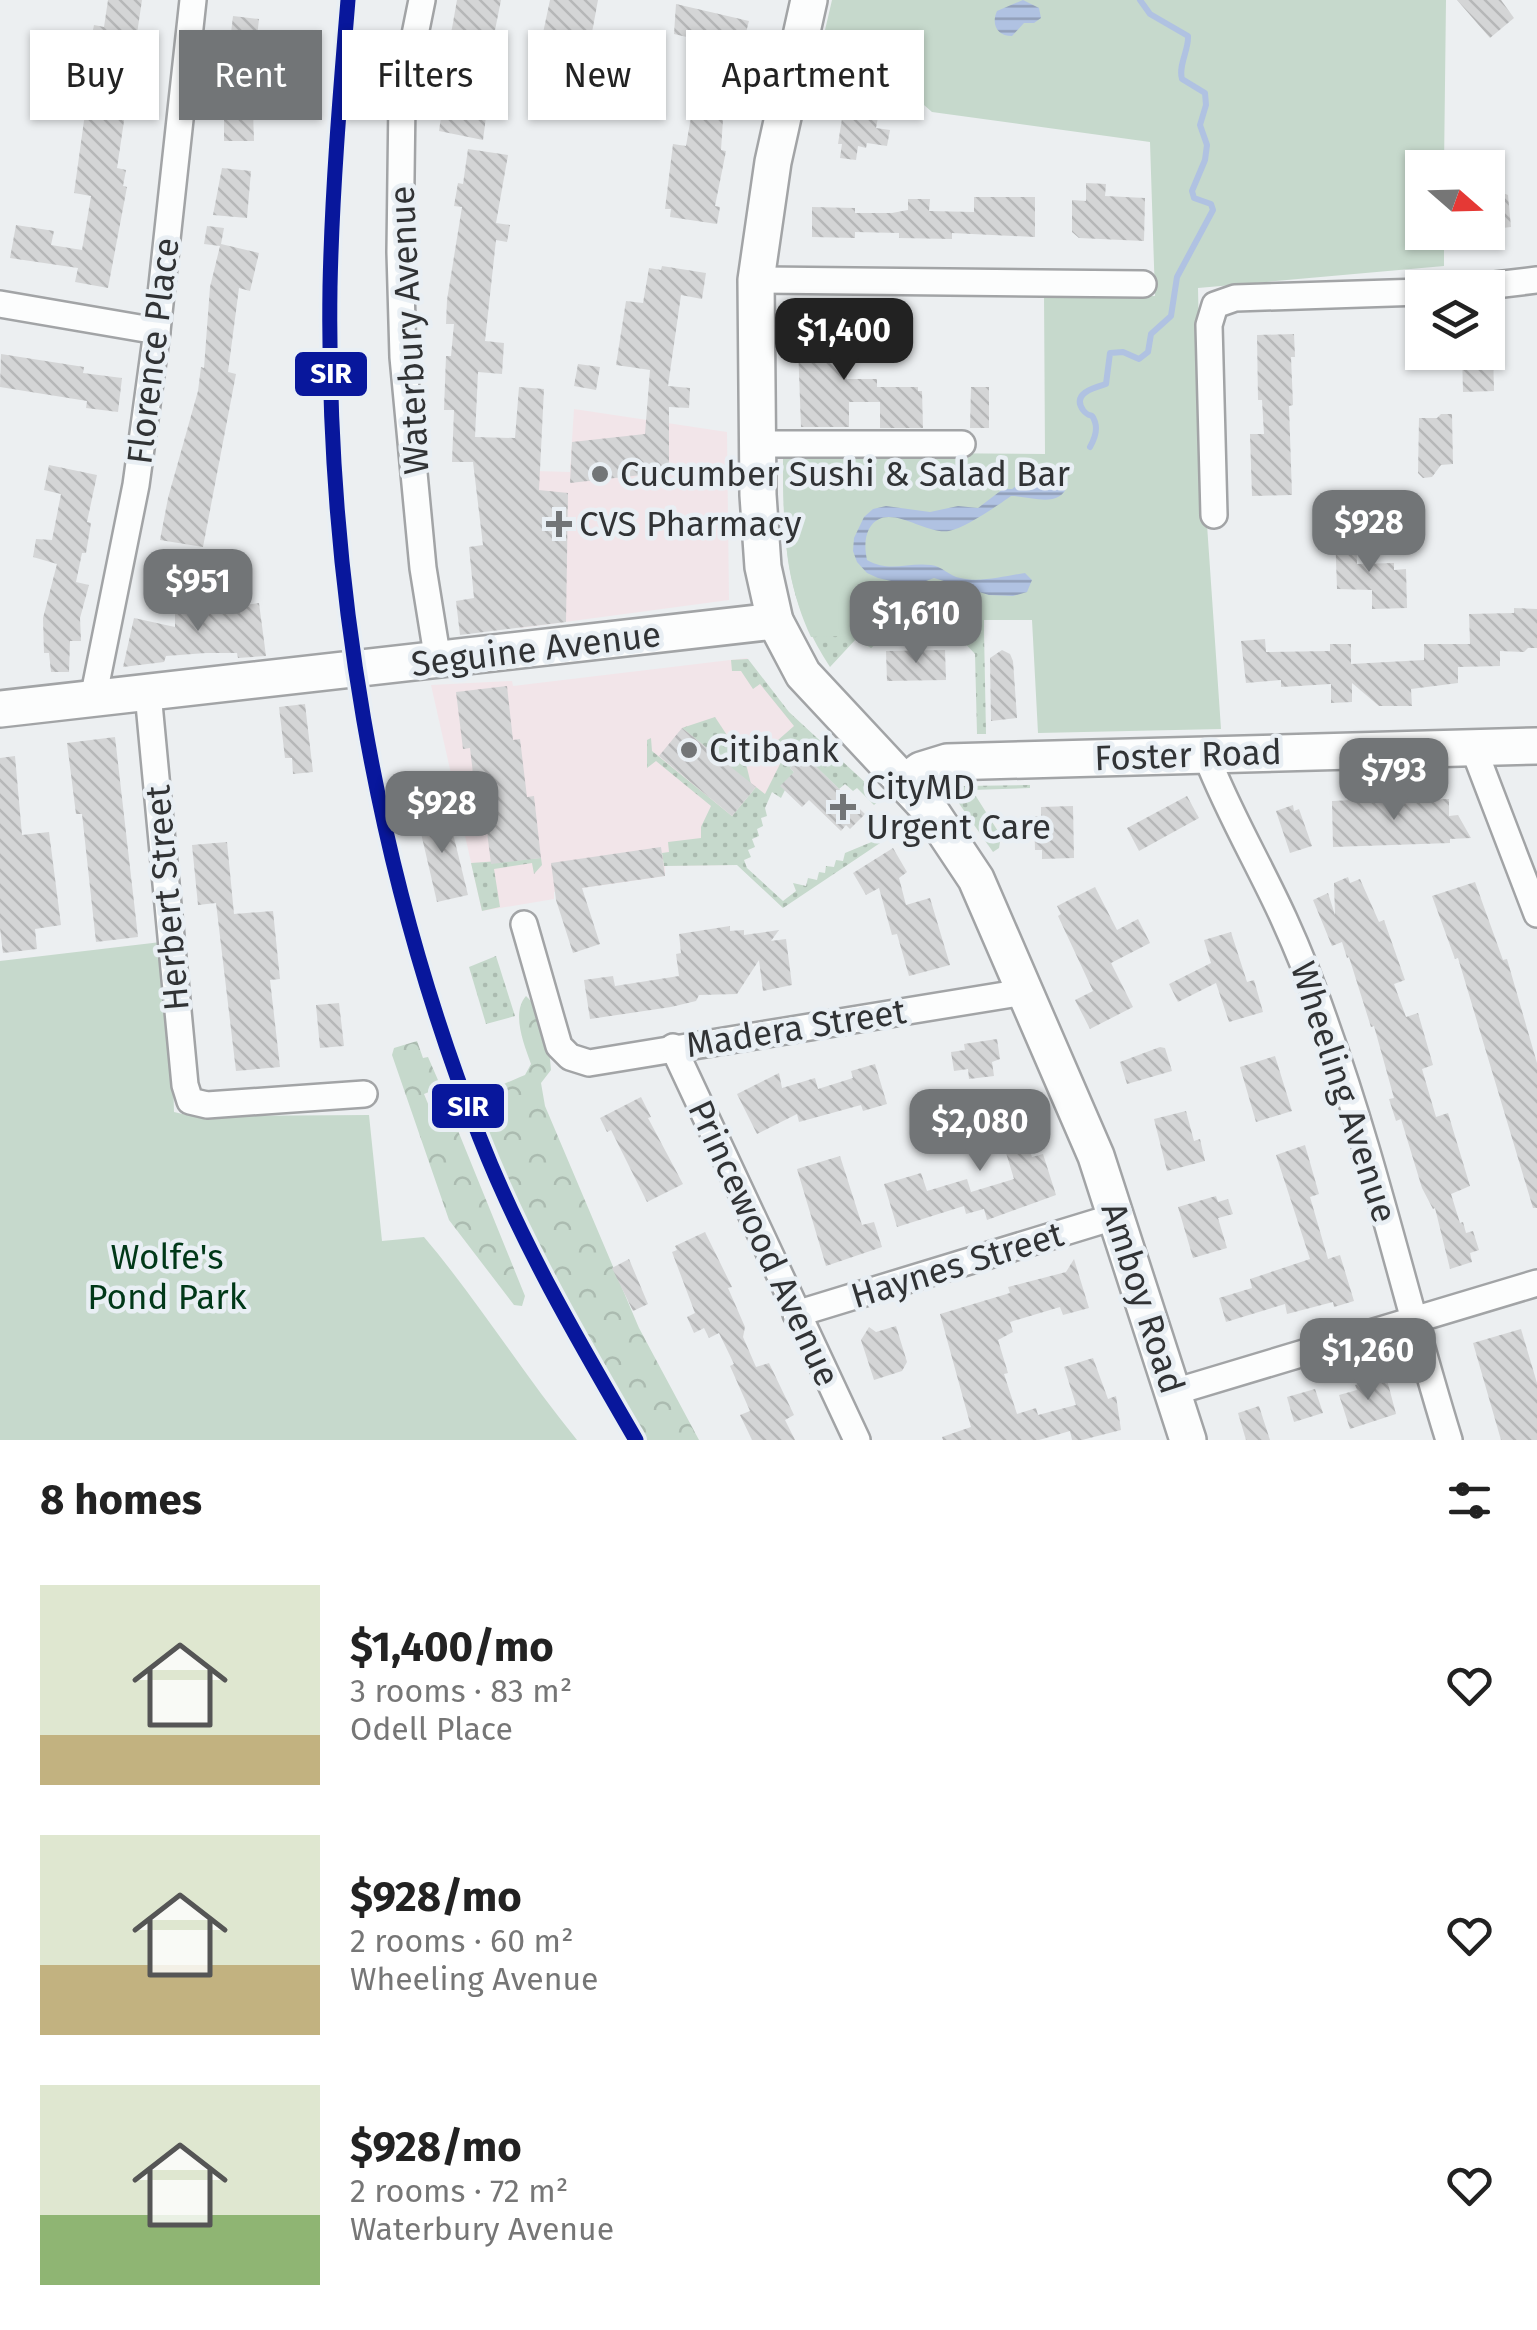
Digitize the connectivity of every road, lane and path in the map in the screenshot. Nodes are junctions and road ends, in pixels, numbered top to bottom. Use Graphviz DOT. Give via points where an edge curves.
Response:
graph roads {
  1 [pos="193,0"];
  2 [pos="422,0"];
  3 [pos="808,0"];
  4 [pos="756,280"];
  5 [pos="1537,280"];
  6 [pos="1142,284"];
  7 [pos="1505,284"];
  8 [pos="1405,293"];
  9 [pos="0,304"];
  10 [pos="157,331"];
  11 [pos="757,444"];
  12 [pos="962,444"];
  13 [pos="1214,516"];
  14 [pos="774,620"];
  15 [pos="421,663"];
  16 [pos="148,693"];
  17 [pos="93,699"];
  18 [pos="0,709"];
  19 [pos="1537,746"];
  20 [pos="1473,747"];
  21 [pos="1206,755"];
  22 [pos="905,782"];
  23 [pos="1537,914"];
  24 [pos="524,924"];
  25 [pos="1024,992"];
  26 [pos="673,1046"];
  27 [pos="364,1094"];
  28 [pos="1118,1216"];
  29 [pos="1537,1283"];
  30 [pos="796,1314"];
  31 [pos="1412,1320"];
  32 [pos="1174,1392"];
  33 [pos="856,1440"];
  34 [pos="1188,1440"];
  35 [pos="1448,1440"];
  1 -- 10 [label="street, Florence Place"];
  2 -- 15 [label="street, Waterbury Avenue" via="402,99 400,252 423,568"];
  3 -- 4 [label="main road, Amboy Road"];
  4 -- 6 [label="street"];
  4 -- 11 [label="main road, Amboy Road"];
  5 -- 7 [label="street"];
  8 -- 13 [label="street" via="1235,298 1215,305 1209,325"];
  9 -- 10 [label="street"];
  10 -- 17 [label="street, Florence Place" via="136,485"];
  11 -- 12 [label="street"];
  11 -- 14 [label="main road, Amboy Road" via="762,567"];
  14 -- 15 [label="main road, Seguine Avenue"];
  14 -- 22 [label="main road, Amboy Road" via="803,674"];
  15 -- 16 [label="main road, Seguine Avenue"];
  16 -- 17 [label="main road, Seguine Avenue"];
  16 -- 27 [label="street, Herbert Street" via="190,1101 207,1106"];
  17 -- 18 [label="main road, Seguine Avenue"];
  19 -- 20 [label="main road, Foster Road"];
  20 -- 21 [label="main road, Foster Road"];
  20 -- 23 [label="street"];
  21 -- 22 [label="main road, Foster Road" via="946,762"];
  21 -- 31 [label="street, Wheeling Avenue" via="1326,1023 1360,1122"];
  22 -- 25 [label="main road, Amboy Road" via="976,879"];
  24 -- 26 [label="street, Madera Street" via="559,1046 570,1057 589,1063"];
  25 -- 26 [label="street, Madera Street"];
  25 -- 28 [label="main road, Amboy Road"];
  26 -- 30 [label="street, Princewood Avenue"];
  28 -- 30 [label="street, Haynes Street"];
  28 -- 32 [label="main road, Amboy Road"];
  29 -- 31 [label="street"];
  30 -- 33 [label="street, Princewood Avenue"];
  31 -- 32 [label="street"];
  31 -- 35 [label="street, Wheeling Avenue"];
  32 -- 34 [label="main road, Amboy Road"];
}
